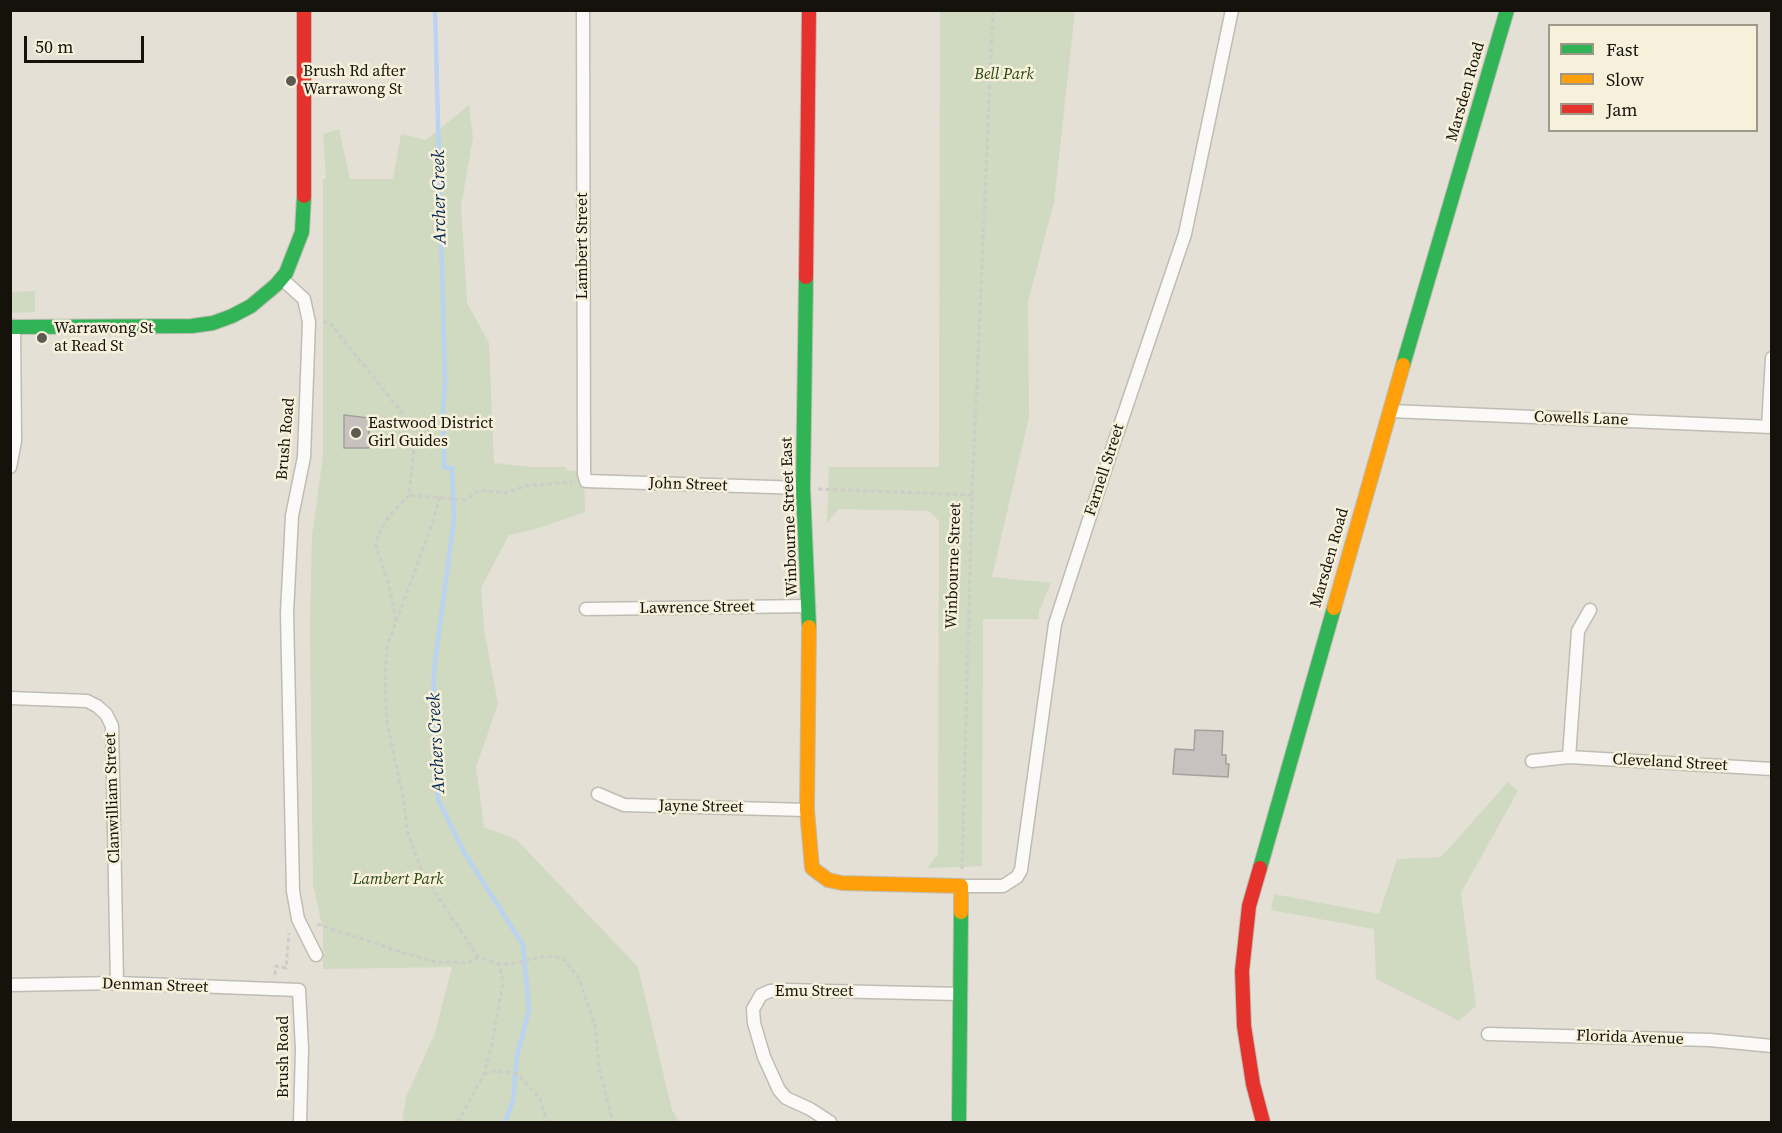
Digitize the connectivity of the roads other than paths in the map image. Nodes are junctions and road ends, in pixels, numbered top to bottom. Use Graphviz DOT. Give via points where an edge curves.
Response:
graph roads {
  1 [pos="304,10"];
  2 [pos="583,10"];
  3 [pos="808,10"];
  4 [pos="1232,10"];
  5 [pos="1508,10"];
  6 [pos="282,279"];
  7 [pos="12,327"];
  8 [pos="1772,358"];
  9 [pos="1389,411"];
  10 [pos="1770,427"];
  11 [pos="10,467"];
  12 [pos="586,481"];
  13 [pos="803,489"];
  14 [pos="809,606"];
  15 [pos="586,609"];
  16 [pos="1590,610"];
  17 [pos="10,698"];
  18 [pos="1569,757"];
  19 [pos="1532,761"];
  20 [pos="1772,769"];
  21 [pos="598,794"];
  22 [pos="807,810"];
  23 [pos="962,886"];
  24 [pos="316,955"];
  25 [pos="117,984"];
  26 [pos="10,985"];
  27 [pos="299,990"];
  28 [pos="959,994"];
  29 [pos="1488,1034"];
  30 [pos="1772,1046"];
  31 [pos="300,1122"];
  32 [pos="830,1122"];
  33 [pos="959,1122"];
  34 [pos="1263,1122"];
  1 -- 6 [label="street" via="304,211 302,232"];
  2 -- 12 [label="street, Lambert Street"];
  3 -- 13 [label="street, Winbourne Street East"];
  4 -- 23 [label="street, Farnell Street" via="1185,234 1055,624 1021,870 1003,886"];
  5 -- 9 [label="street, Marsden Road"];
  6 -- 7 [label="street" via="251,306 213,323"];
  6 -- 24 [label="street, Brush Road" via="304,299 309,322 304,457 292,516 287,613 293,891 298,919"];
  7 -- 11 [label="street" via="15,441"];
  8 -- 10 [label="street"];
  9 -- 10 [label="street, Cowells Lane"];
  9 -- 34 [label="street, Marsden Road" via="1249,906 1242,971 1244,1026"];
  12 -- 13 [label="street, John Street"];
  13 -- 14 [label="street, Winbourne Street East"];
  14 -- 15 [label="street, Lawrence Street"];
  14 -- 22 [label="street, Winbourne Street East"];
  16 -- 18 [label="street" via="1578,631"];
  17 -- 25 [label="street, Clanwilliam Street" via="87,701 106,714 112,726"];
  18 -- 19 [label="street, Cleveland Street"];
  18 -- 20 [label="street, Cleveland Street"];
  21 -- 22 [label="street, Jayne Street" via="624,805"];
  22 -- 23 [label="street, Winbourne Street East" via="812,868 828,880"];
  23 -- 28 [label="street"];
  25 -- 26 [label="street, Denman Street"];
  25 -- 27 [label="street, Denman Street"];
  27 -- 31 [label="street, Brush Road"];
  28 -- 32 [label="street, Emu Street" via="783,990 761,995 753,1009 754,1023 778,1090"];
  28 -- 33 [label="street"];
  29 -- 30 [label="street, Florida Avenue" via="1710,1040"];
}
